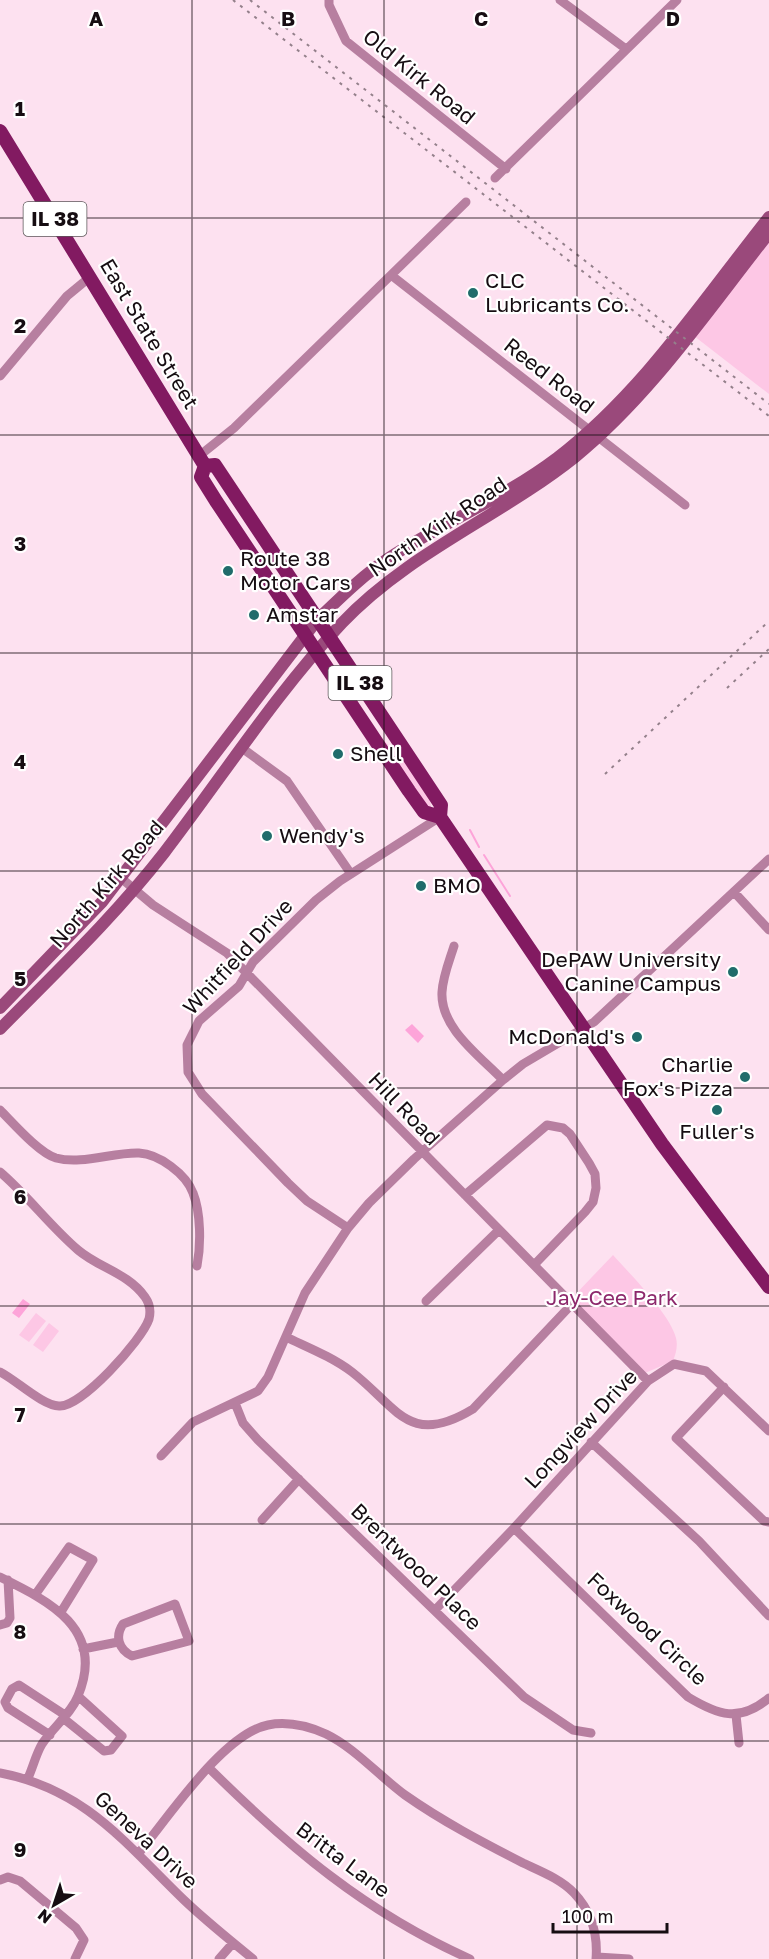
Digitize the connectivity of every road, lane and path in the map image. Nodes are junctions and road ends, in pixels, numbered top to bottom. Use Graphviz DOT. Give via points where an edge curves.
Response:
graph roads {
  1 [pos="330,0"];
  2 [pos="560,0"];
  3 [pos="677,0"];
  4 [pos="626,50"];
  5 [pos="0,131"];
  6 [pos="506,169"];
  7 [pos="495,178"];
  8 [pos="466,202"];
  9 [pos="769,217"];
  10 [pos="769,233"];
  11 [pos="391,274"];
  12 [pos="90,278"];
  13 [pos="0,376"];
  14 [pos="202,461"];
  15 [pos="499,502"];
  16 [pos="685,505"];
  17 [pos="317,620"];
  18 [pos="304,635"];
  19 [pos="329,638"];
  20 [pos="316,653"];
  21 [pos="242,748"];
  22 [pos="440,817"];
  23 [pos="769,859"];
  24 [pos="351,874"];
  25 [pos="121,878"];
  26 [pos="134,889"];
  27 [pos="734,892"];
  28 [pos="769,930"];
  29 [pos="454,946"];
  30 [pos="247,972"];
  31 [pos="0,1008"];
  32 [pos="0,1029"];
  33 [pos="584,1030"];
  34 [pos="503,1080"];
  35 [pos="1,1113"];
  36 [pos="422,1152"];
  37 [pos="0,1172"];
  38 [pos="465,1195"];
  39 [pos="348,1228"];
  40 [pos="499,1230"];
  41 [pos="534,1264"];
  42 [pos="197,1266"];
  43 [pos="769,1287"];
  44 [pos="426,1301"];
  45 [pos="572,1304"];
  46 [pos="286,1338"];
  47 [pos="0,1372"];
  48 [pos="648,1381"];
  49 [pos="724,1387"];
  50 [pos="235,1403"];
  51 [pos="769,1431"];
  52 [pos="591,1442"];
  53 [pos="160,1456"];
  54 [pos="299,1479"];
  55 [pos="262,1520"];
  56 [pos="769,1522"];
  57 [pos="514,1528"];
  58 [pos="4,1578"];
  59 [pos="35,1595"];
  60 [pos="435,1610"];
  61 [pos="61,1612"];
  62 [pos="769,1616"];
  63 [pos="0,1625"];
  64 [pos="118,1642"];
  65 [pos="83,1649"];
  66 [pos="78,1696"];
  67 [pos="769,1698"];
  68 [pos="736,1715"];
  69 [pos="64,1716"];
  70 [pos="591,1733"];
  71 [pos="50,1735"];
  72 [pos="739,1743"];
  73 [pos="209,1768"];
  74 [pos="0,1773"];
  75 [pos="28,1778"];
  76 [pos="138,1854"];
  77 [pos="0,1880"];
  78 [pos="233,1943"];
  79 [pos="596,1958"];
  80 [pos="75,1959"];
  81 [pos="219,1959"];
  82 [pos="253,1959"];
  83 [pos="470,1959"];
  84 [pos="629,1959"];
  1 -- 6 [label="street, Old Kirk Road" via="346,41"];
  2 -- 4 [label="street"];
  3 -- 4 [label="street"];
  4 -- 6 [label="street"];
  5 -- 12 [label="main road, East State Street / IL 38"];
  6 -- 7 [label="street"];
  8 -- 11 [label="street"];
  9 -- 15 [label="street, North Kirk Road" via="621,400 559,456"];
  10 -- 15 [label="street, North Kirk Road" via="618,417 563,466"];
  11 -- 14 [label="street"];
  11 -- 16 [label="street, Reed Road"];
  12 -- 13 [label="street" via="67,296"];
  12 -- 14 [label="main road, East State Street / IL 38"];
  14 -- 17 [label="main road, East State Street / IL 38" via="215,465"];
  14 -- 18 [label="main road, East State Street / IL 38" via="201,477"];
  15 -- 17 [label="street, North Kirk Road" via="390,557"];
  15 -- 19 [label="street, North Kirk Road" via="386,584"];
  17 -- 18 [label="street, North Kirk Road"];
  17 -- 19 [label="main road, East State Street / IL 38"];
  18 -- 20 [label="main road, East State Street / IL 38"];
  18 -- 25 [label="street, North Kirk Road"];
  19 -- 20 [label="street, North Kirk Road"];
  19 -- 22 [label="main road, East State Street / IL 38" via="441,804"];
  20 -- 21 [label="street, North Kirk Road"];
  20 -- 22 [label="main road, East State Street / IL 38" via="424,812"];
  21 -- 24 [label="street" via="287,781"];
  21 -- 26 [label="street, North Kirk Road"];
  22 -- 24 [label="street, Whitfield Drive"];
  22 -- 33 [label="main road, East State Street / IL 38"];
  23 -- 27 [label="street"];
  24 -- 30 [label="street, Whitfield Drive" via="316,900"];
  25 -- 26 [label="street, Hill Road"];
  25 -- 31 [label="street, North Kirk Road" via="88,918"];
  26 -- 30 [label="street, Hill Road" via="227,953"];
  26 -- 32 [label="street, North Kirk Road"];
  27 -- 28 [label="street"];
  27 -- 33 [label="street"];
  29 -- 34 [label="street" via="444,976 446,1015 457,1033"];
  30 -- 36 [label="street, Hill Road"];
  30 -- 39 [label="street, Whitfield Drive" via="238,986 199,1021 187,1045 188,1072 202,1095 288,1183"];
  33 -- 34 [label="street" via="523,1064"];
  33 -- 43 [label="main road, East State Street / IL 38" via="662,1144"];
  34 -- 36 [label="street"];
  35 -- 42 [label="street" via="58,1159 139,1153 167,1164 194,1193 201,1248"];
  36 -- 38 [label="street, Hill Road"];
  36 -- 39 [label="street"];
  37 -- 47 [label="street" via="80,1252 124,1277 145,1296 150,1310 146,1326 107,1373 68,1406 48,1403"];
  38 -- 40 [label="street, Hill Road"];
  38 -- 41 [label="street" via="547,1125 563,1128 570,1134 594,1174 593,1202"];
  39 -- 46 [label="street" via="305,1293"];
  40 -- 41 [label="street, Hill Road"];
  40 -- 44 [label="street"];
  41 -- 45 [label="street, Hill Road"];
  45 -- 46 [label="street" via="473,1409 433,1425 409,1422 333,1359"];
  45 -- 48 [label="street, Hill Road"];
  46 -- 50 [label="street" via="258,1391"];
  48 -- 49 [label="street, Longview Drive" via="680,1364 706,1371"];
  48 -- 52 [label="street, Longview Drive"];
  49 -- 51 [label="street, Longview Drive"];
  49 -- 56 [label="street" via="676,1438"];
  50 -- 53 [label="street" via="193,1422"];
  50 -- 54 [label="street, Brentwood Place" via="250,1431"];
  52 -- 57 [label="street, Longview Drive"];
  52 -- 62 [label="street" via="699,1541"];
  54 -- 55 [label="street"];
  54 -- 60 [label="street, Brentwood Place"];
  57 -- 60 [label="street, Longview Drive"];
  57 -- 68 [label="street, Foxwood Circle" via="688,1696 712,1711"];
  58 -- 59 [label="street"];
  58 -- 63 [label="street" via="10,1618"];
  59 -- 61 [label="street"];
  59 -- 61 [label="street" via="69,1547 93,1560"];
  60 -- 70 [label="street, Brentwood Place" via="524,1697 573,1730"];
  61 -- 65 [label="street" via="70,1621"];
  64 -- 64 [label="street" via="132,1656 189,1641 175,1604 123,1624"];
  64 -- 65 [label="street"];
  65 -- 66 [label="street" via="84,1670"];
  66 -- 69 [label="street"];
  66 -- 69 [label="street" via="122,1736 111,1750 104,1751"];
  67 -- 68 [label="street"];
  68 -- 72 [label="street"];
  69 -- 71 [label="street"];
  69 -- 71 [label="street" via="20,1685 12,1689 5,1702 8,1708"];
  71 -- 75 [label="street"];
  73 -- 76 [label="street"];
  73 -- 79 [label="street" via="245,1734 268,1725 305,1725 328,1735 442,1820 553,1877 572,1891 588,1910 596,1933"];
  73 -- 83 [label="street, Britta Lane" via="300,1854 338,1883 440,1946"];
  74 -- 75 [label="street, Geneva Drive"];
  75 -- 76 [label="street, Geneva Drive" via="62,1792 94,1813"];
  76 -- 78 [label="street, Geneva Drive"];
  77 -- 80 [label="street" via="8,1877 20,1881 76,1928 84,1940"];
  78 -- 81 [label="street"];
  78 -- 82 [label="street, Geneva Drive"];
  79 -- 84 [label="street"];
}
